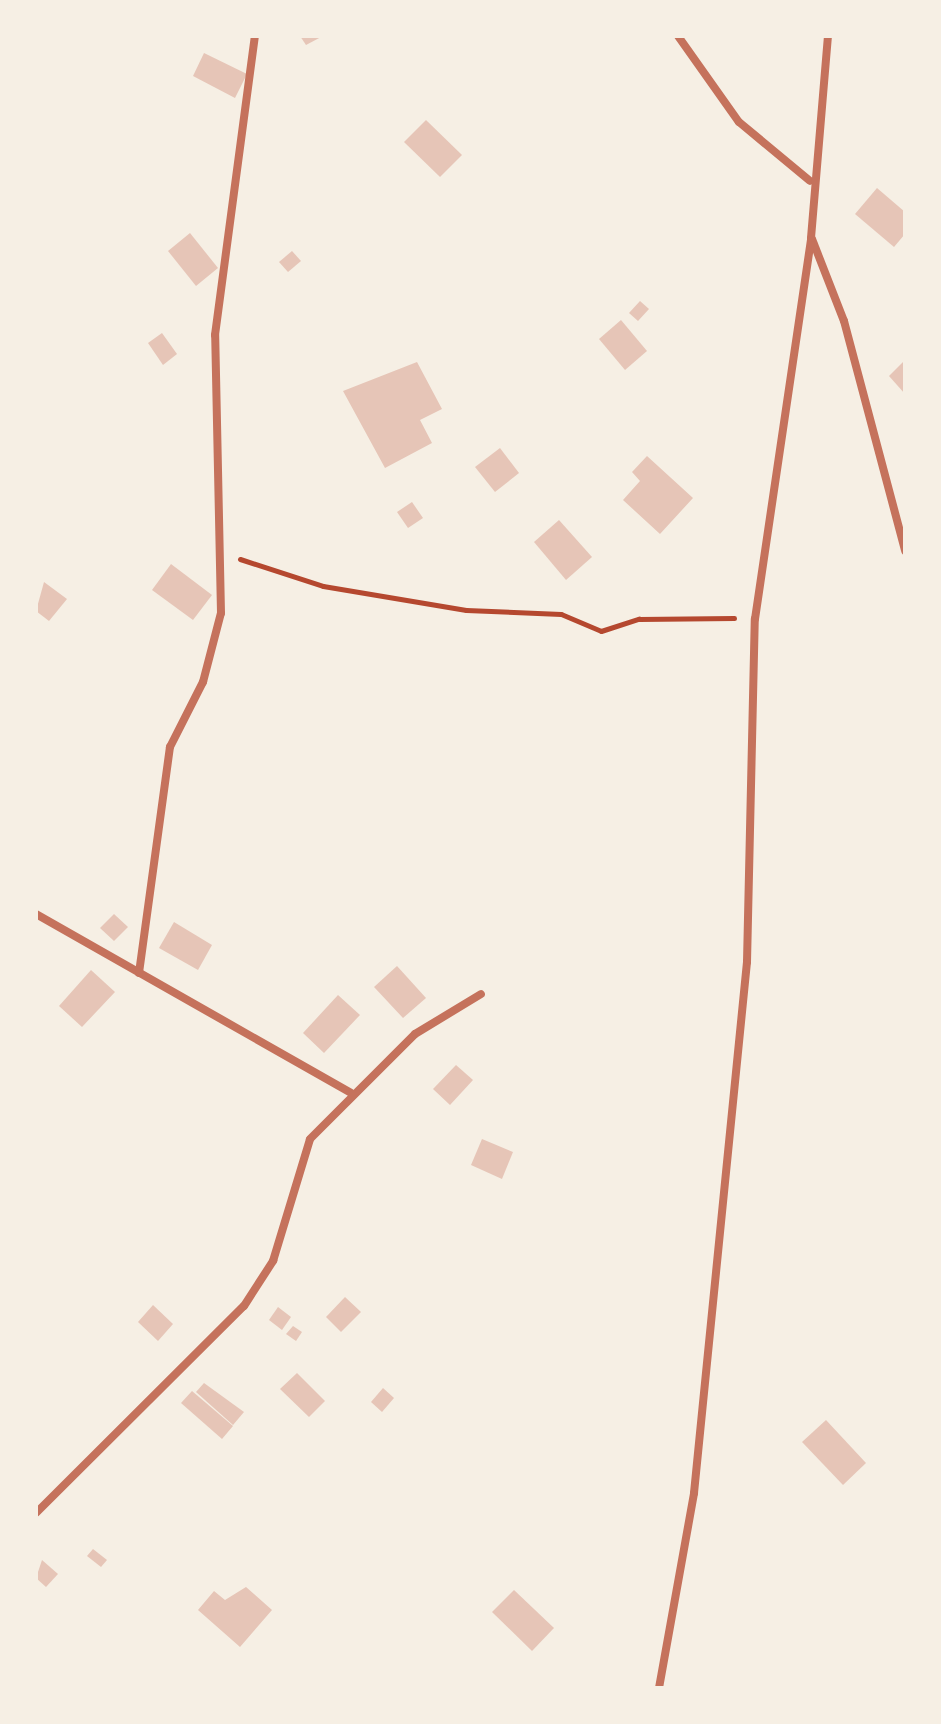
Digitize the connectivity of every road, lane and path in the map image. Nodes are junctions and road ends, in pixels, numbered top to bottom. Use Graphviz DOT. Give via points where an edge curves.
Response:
graph roads {
  1 [pos="255,36"];
  2 [pos="678,36"];
  3 [pos="828,36"];
  4 [pos="810,181"];
  5 [pos="811,238"];
  6 [pos="217,550"];
  7 [pos="905,551"];
  8 [pos="755,619"];
  9 [pos="36,914"];
  10 [pos="139,973"];
  11 [pos="481,994"];
  12 [pos="351,1093"];
  13 [pos="36,1513"];
  14 [pos="659,1688"];
  1 -- 6 [label="street" via="215,335"];
  2 -- 4 [label="street" via="739,122"];
  3 -- 4 [label="street"];
  4 -- 5 [label="street"];
  5 -- 7 [label="street" via="844,321"];
  5 -- 8 [label="street"];
  6 -- 8 [label="path" via="323,586 466,610 561,614 601,631 648,618"];
  6 -- 10 [label="street" via="221,613 203,682 170,747"];
  8 -- 14 [label="street" via="747,962 694,1493"];
  9 -- 10 [label="street"];
  10 -- 12 [label="street"];
  11 -- 12 [label="street" via="415,1034"];
  12 -- 13 [label="street" via="310,1139 273,1261 244,1306"];
}
